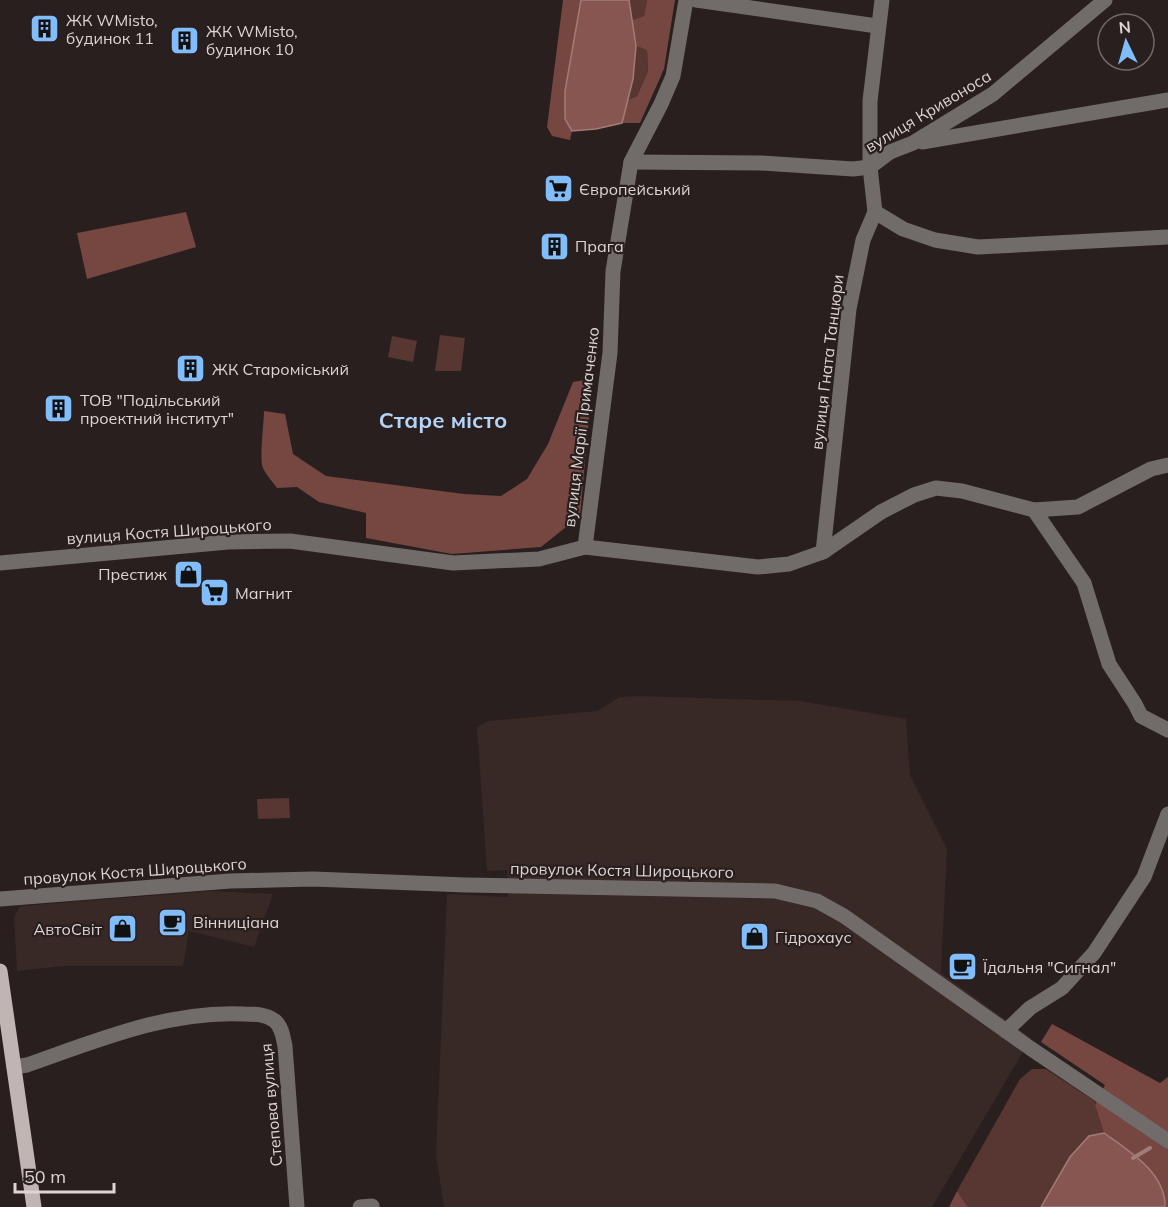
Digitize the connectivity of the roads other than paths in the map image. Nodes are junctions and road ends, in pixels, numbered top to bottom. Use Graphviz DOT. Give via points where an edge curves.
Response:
graph roads {
  1 [pos="686,0"];
  2 [pos="696,0"];
  3 [pos="882,0"];
  4 [pos="1105,0"];
  5 [pos="878,26"];
  6 [pos="1168,100"];
  7 [pos="913,143"];
  8 [pos="631,162"];
  9 [pos="870,167"];
  10 [pos="875,212"];
  11 [pos="1168,237"];
  12 [pos="1168,465"];
  13 [pos="1034,510"];
  14 [pos="585,547"];
  15 [pos="823,552"];
  16 [pos="0,563"];
  17 [pos="1168,730"];
  18 [pos="1168,814"];
  19 [pos="0,899"];
  20 [pos="0,971"];
  21 [pos="1006,1031"];
  22 [pos="7,1067"];
  23 [pos="1168,1141"];
  24 [pos="34,1207"];
  25 [pos="297,1207"];
  1 -- 8 [label="street, вулиця Марії Примаченко" via="673,76"];
  2 -- 5 [label="street"];
  3 -- 5 [label="street, вулиця Гната Танцюри"];
  4 -- 7 [label="street, вулиця Кривоноса" via="993,94"];
  5 -- 9 [label="street, вулиця Гната Танцюри" via="870,101"];
  6 -- 7 [label="street"];
  7 -- 9 [label="street, вулиця Кривоноса" via="890,152"];
  8 -- 9 [label="street, вулиця Кривоноса"];
  8 -- 14 [label="street, вулиця Марії Примаченко" via="613,271 610,353"];
  9 -- 10 [label="street, вулиця Гната Танцюри"];
  10 -- 11 [label="street" via="903,229 935,240 978,247"];
  10 -- 15 [label="street, вулиця Гната Танцюри" via="863,240 849,309"];
  12 -- 13 [label="street, вулиця Костя Широцького" via="1151,469 1078,507"];
  13 -- 15 [label="street, вулиця Костя Широцького" via="936,488 881,512"];
  13 -- 17 [label="street" via="1084,583 1109,664 1141,716"];
  14 -- 15 [label="street, вулиця Костя Широцького" via="758,567 789,564"];
  14 -- 16 [label="street, вулиця Костя Широцького" via="539,559 453,563 290,541 238,541"];
  18 -- 21 [label="street" via="1144,878 1094,953 1062,988 1030,1008"];
  19 -- 21 [label="street, провулок Костя Широцького" via="230,881 313,879 775,891 817,901 844,916"];
  20 -- 22 [label="main road"];
  21 -- 23 [label="street, провулок Костя Широцького"];
  22 -- 24 [label="main road"];
  22 -- 25 [label="street, Степова вулиця" via="27,1065 138,1027 187,1017 231,1013 269,1018 282,1030 285,1046"];
}
